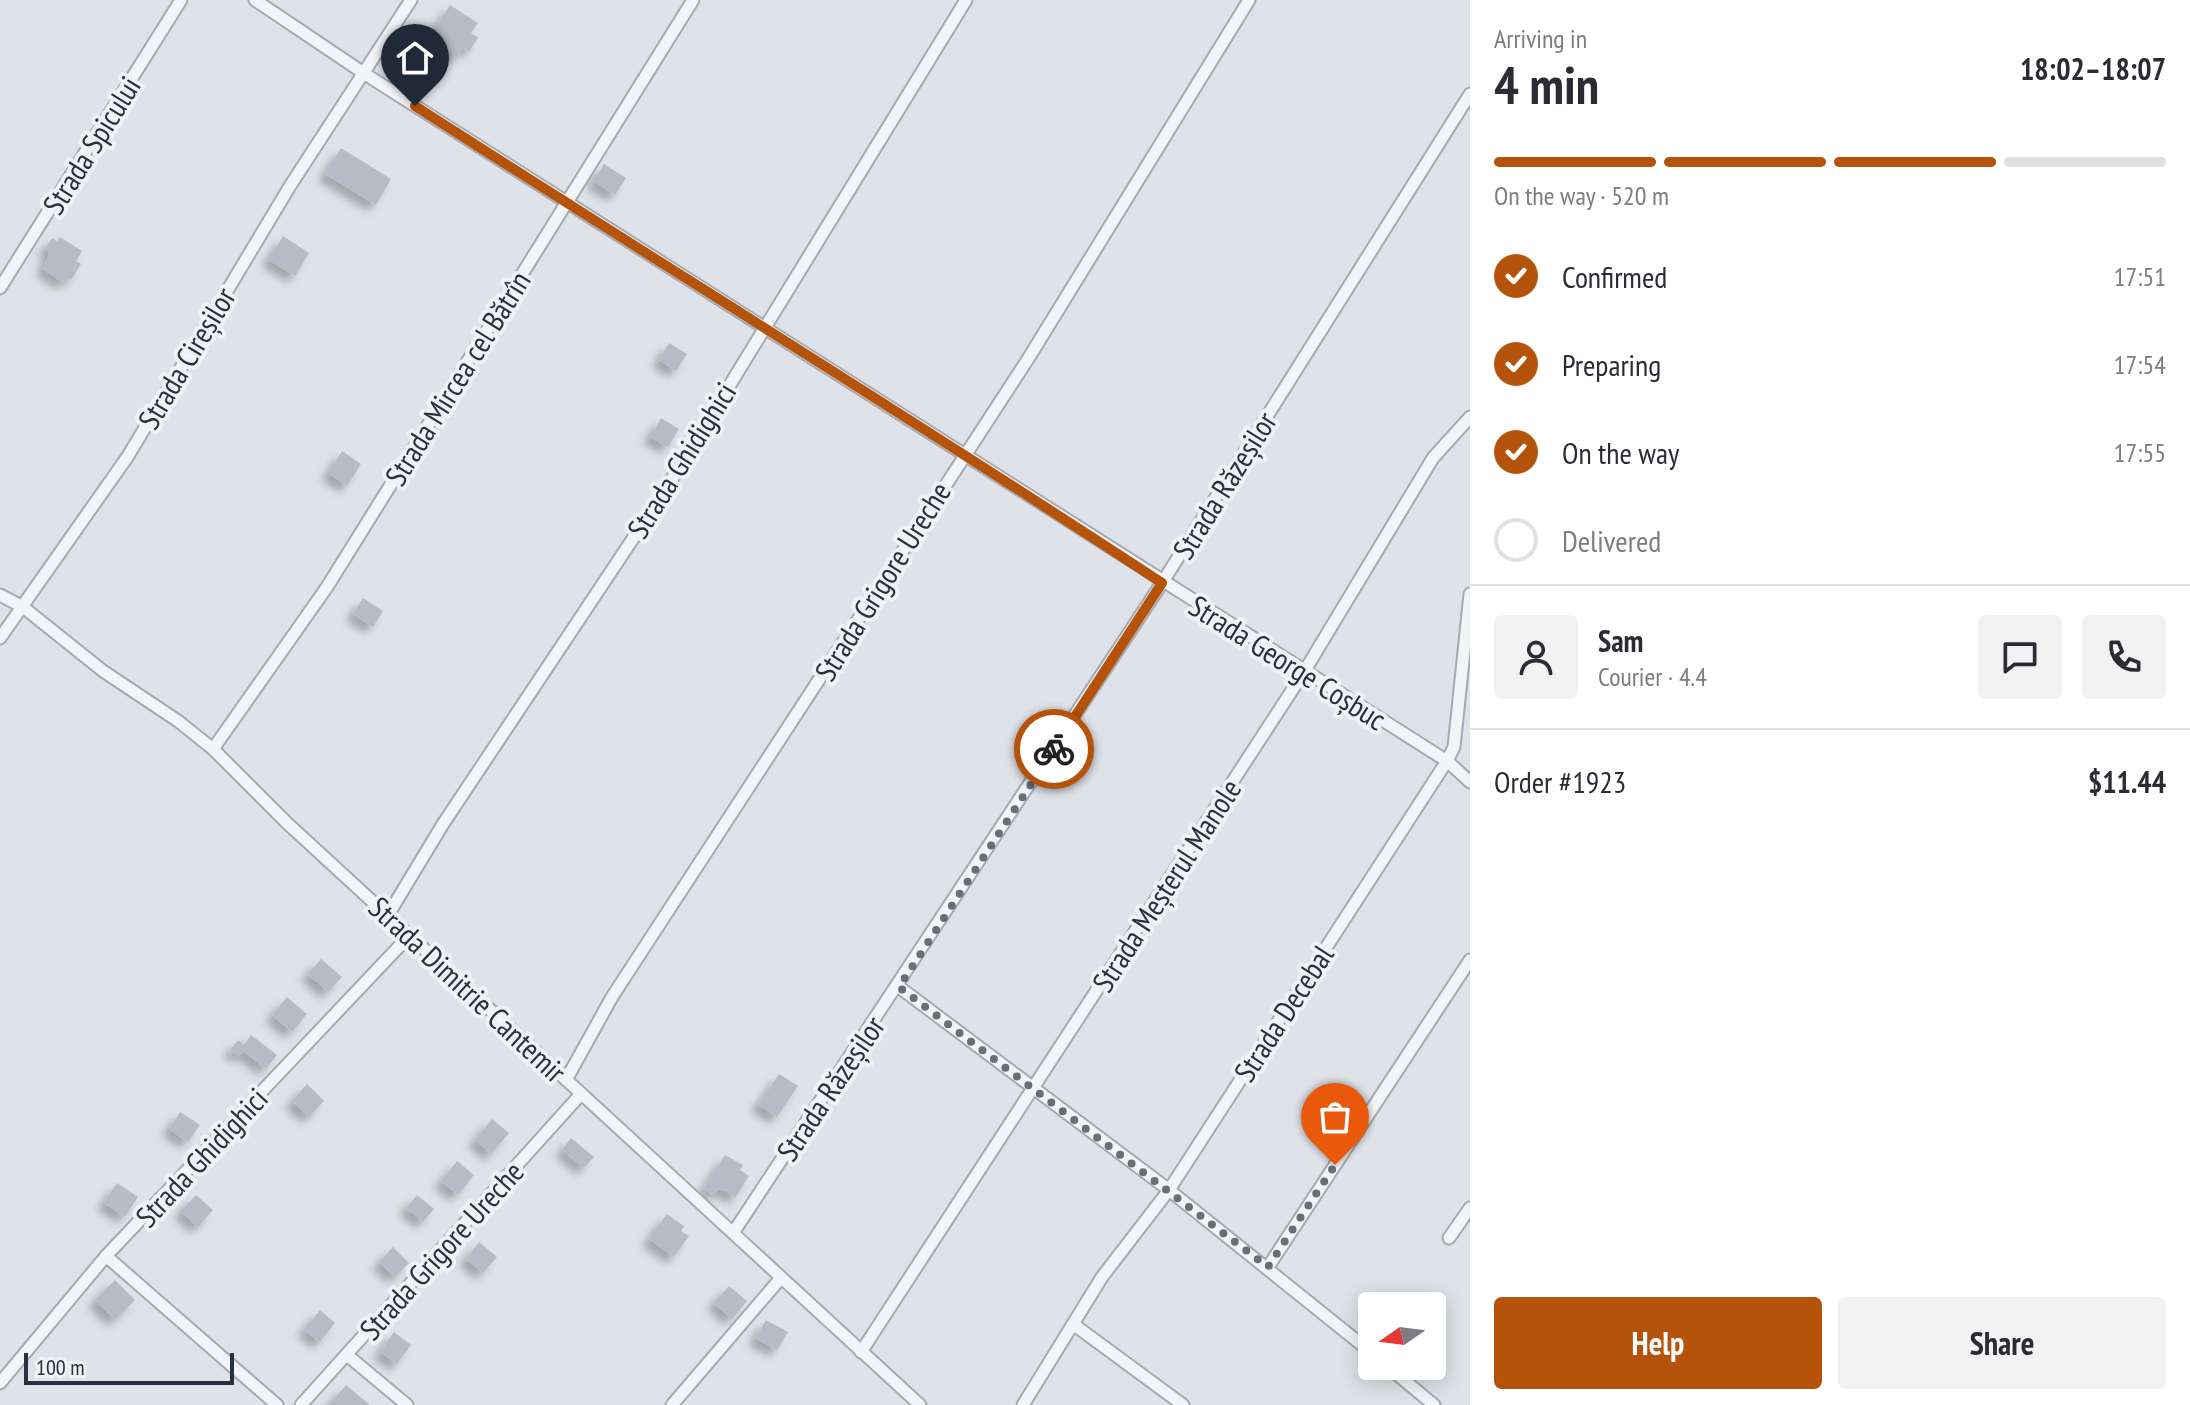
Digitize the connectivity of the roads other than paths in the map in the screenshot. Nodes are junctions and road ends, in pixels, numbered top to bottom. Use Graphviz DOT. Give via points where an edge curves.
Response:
graph roads {
  1 [pos="181,0"];
  2 [pos="255,0"];
  3 [pos="411,0"];
  4 [pos="693,0"];
  5 [pos="966,0"];
  6 [pos="1249,0"];
  7 [pos="365,74"];
  8 [pos="1470,94"];
  9 [pos="566,202"];
  10 [pos="0,288"];
  11 [pos="764,328"];
  12 [pos="1470,417"];
  13 [pos="965,453"];
  14 [pos="1162,583"];
  15 [pos="1470,594"];
  16 [pos="0,595"];
  17 [pos="23,607"];
  18 [pos="0,638"];
  19 [pos="1304,672"];
  20 [pos="213,749"];
  21 [pos="1447,761"];
  22 [pos="1470,782"];
  23 [pos="388,915"];
  24 [pos="409,936"];
  25 [pos="1470,960"];
  26 [pos="899,987"];
  27 [pos="566,1080"];
  28 [pos="1035,1088"];
  29 [pos="581,1094"];
  30 [pos="1169,1190"];
  31 [pos="1470,1208"];
  32 [pos="733,1233"];
  33 [pos="1449,1238"];
  34 [pos="106,1256"];
  35 [pos="1268,1267"];
  36 [pos="780,1279"];
  37 [pos="1073,1324"];
  38 [pos="1358,1341"];
  39 [pos="861,1352"];
  40 [pos="347,1355"];
  41 [pos="1404,1380"];
  42 [pos="0,1383"];
  43 [pos="914,1403"];
  44 [pos="277,1405"];
  45 [pos="301,1405"];
  46 [pos="407,1405"];
  47 [pos="672,1405"];
  48 [pos="1023,1405"];
  49 [pos="1183,1405"];
  50 [pos="1434,1405"];
  1 -- 10 [label="street, Strada Spicului"];
  2 -- 7 [label="street, Strada George Coșbuc"];
  3 -- 7 [label="street, Strada Cireșilor"];
  4 -- 9 [label="street, Strada Mircea cel Bătrîn"];
  5 -- 11 [label="street, Strada Ghidighici"];
  6 -- 13 [label="street, Strada Grigore Ureche"];
  7 -- 9 [label="street, Strada George Coșbuc"];
  7 -- 17 [label="street, Strada Cireșilor" via="290,186 128,456"];
  8 -- 14 [label="street, Strada Răzeșilor"];
  9 -- 11 [label="street, Strada George Coșbuc"];
  9 -- 20 [label="street, Strada Mircea cel Bătrîn" via="327,587"];
  11 -- 13 [label="street, Strada George Coșbuc"];
  11 -- 23 [label="street, Strada Ghidighici" via="666,489"];
  12 -- 19 [label="street, Strada Meșterul Manole" via="1433,458"];
  13 -- 14 [label="street, Strada George Coșbuc"];
  13 -- 27 [label="street, Strada Grigore Ureche" via="612,997"];
  14 -- 19 [label="street, Strada George Coșbuc"];
  14 -- 26 [label="street, Strada Răzeșilor"];
  15 -- 21 [label="street, Strada Decebal" via="1454,747"];
  16 -- 17 [label="street, Strada Dimitrie Cantemir"];
  17 -- 18 [label="street, Strada Cireșilor"];
  17 -- 20 [label="street, Strada Dimitrie Cantemir" via="63,642"];
  19 -- 21 [label="street, Strada George Coșbuc"];
  19 -- 28 [label="street, Strada Meșterul Manole"];
  20 -- 23 [label="street, Strada Dimitrie Cantemir"];
  21 -- 22 [label="street, Strada George Coșbuc"];
  21 -- 30 [label="street, Strada Decebal"];
  23 -- 24 [label="street, Strada Dimitrie Cantemir"];
  24 -- 27 [label="street, Strada Dimitrie Cantemir"];
  24 -- 34 [label="street, Strada Ghidighici"];
  25 -- 35 [label="street"];
  26 -- 28 [label="street"];
  26 -- 32 [label="street, Strada Răzeșilor"];
  27 -- 29 [label="street, Strada Dimitrie Cantemir"];
  28 -- 30 [label="street"];
  28 -- 39 [label="street, Strada Meșterul Manole"];
  29 -- 32 [label="street, Strada Dimitrie Cantemir"];
  29 -- 40 [label="street, Strada Grigore Ureche"];
  30 -- 35 [label="street"];
  30 -- 37 [label="street, Strada Decebal"];
  31 -- 33 [label="street"];
  32 -- 36 [label="street, Strada Dimitrie Cantemir"];
  34 -- 42 [label="street, Strada Ghidighici"];
  34 -- 44 [label="street"];
  35 -- 38 [label="street"];
  36 -- 39 [label="street, Strada Dimitrie Cantemir"];
  36 -- 47 [label="street"];
  37 -- 48 [label="street, Strada Decebal"];
  37 -- 49 [label="street"];
  39 -- 43 [label="street, Strada Dimitrie Cantemir"];
  40 -- 45 [label="street, Strada Grigore Ureche"];
  40 -- 46 [label="street"];
  41 -- 50 [label="street"];
}
